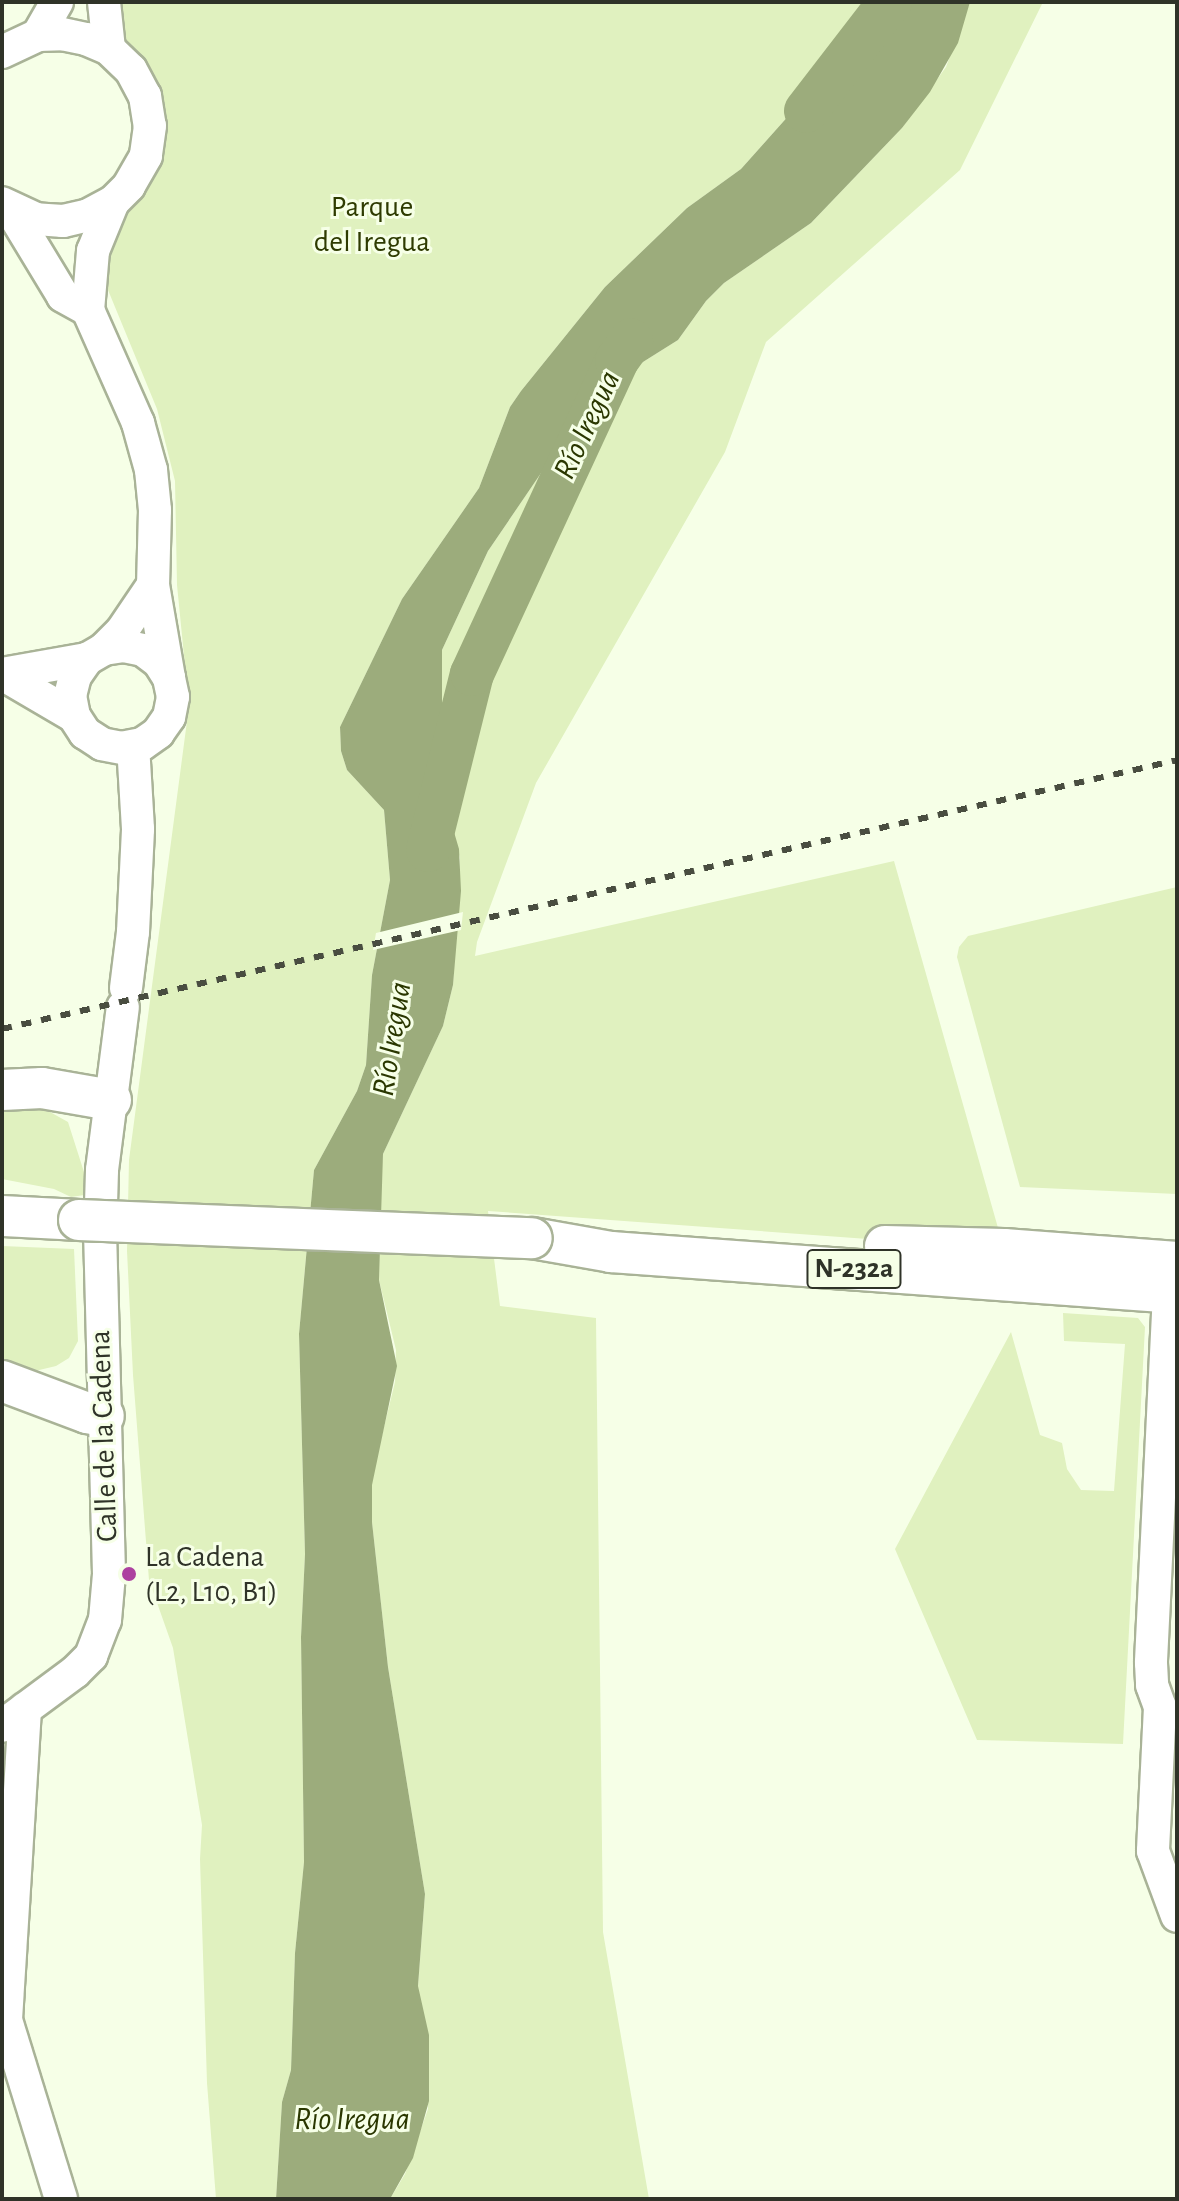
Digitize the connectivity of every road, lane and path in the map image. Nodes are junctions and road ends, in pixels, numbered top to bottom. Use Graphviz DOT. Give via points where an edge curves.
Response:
graph roads {
  1 [pos="57,2"];
  2 [pos="104,2"];
  3 [pos="38,35"];
  4 [pos="109,49"];
  5 [pos="2,52"];
  6 [pos="113,202"];
  7 [pos="7,206"];
  8 [pos="88,310"];
  9 [pos="153,585"];
  10 [pos="96,654"];
  11 [pos="2,674"];
  12 [pos="169,678"];
  13 [pos="74,716"];
  14 [pos="133,746"];
  15 [pos="2,1090"];
  16 [pos="111,1100"];
  17 [pos="7,1213"];
  18 [pos="1174,1283"];
  19 [pos="2,1381"];
  20 [pos="104,1416"];
  21 [pos="1168,1707"];
  22 [pos="13,1718"];
  23 [pos="1177,1916"];
  24 [pos="61,2199"];
  1 -- 3 [label="street"];
  2 -- 4 [label="street"];
  3 -- 4 [label="street" via="62,34"];
  3 -- 5 [label="street"];
  4 -- 6 [label="street" via="131,70 145,96 150,126 146,156"];
  6 -- 7 [label="street" via="63,221 36,219"];
  6 -- 8 [label="street" via="93,251"];
  7 -- 8 [label="street" via="63,296"];
  8 -- 9 [label="street" via="138,423 151,470"];
  9 -- 10 [label="street" via="122,631"];
  9 -- 12 [label="street"];
  10 -- 11 [label="street"];
  10 -- 12 [label="street" via="124,646 143,650"];
  10 -- 13 [label="street" via="75,676 70,696"];
  11 -- 13 [label="street"];
  12 -- 14 [label="street" via="169,717 158,733"];
  13 -- 14 [label="street" via="85,733 102,744"];
  14 -- 16 [label="street, Calle de la Cadena" via="138,829 133,932"];
  15 -- 16 [label="main road" via="42,1088"];
  16 -- 20 [label="street, Calle de la Cadena" via="100,1238"];
  17 -- 18 [label="main road, N-232a, bridge" via="532,1238 1004,1249"];
  18 -- 21 [label="street" via="1151,1663 1152,1685"];
  19 -- 20 [label="main road"];
  20 -- 22 [label="street, Calle de la Cadena" via="109,1574 105,1620 91,1656"];
  21 -- 23 [label="street" via="1153,1851"];
  22 -- 24 [label="street" via="6,2020"];
}
